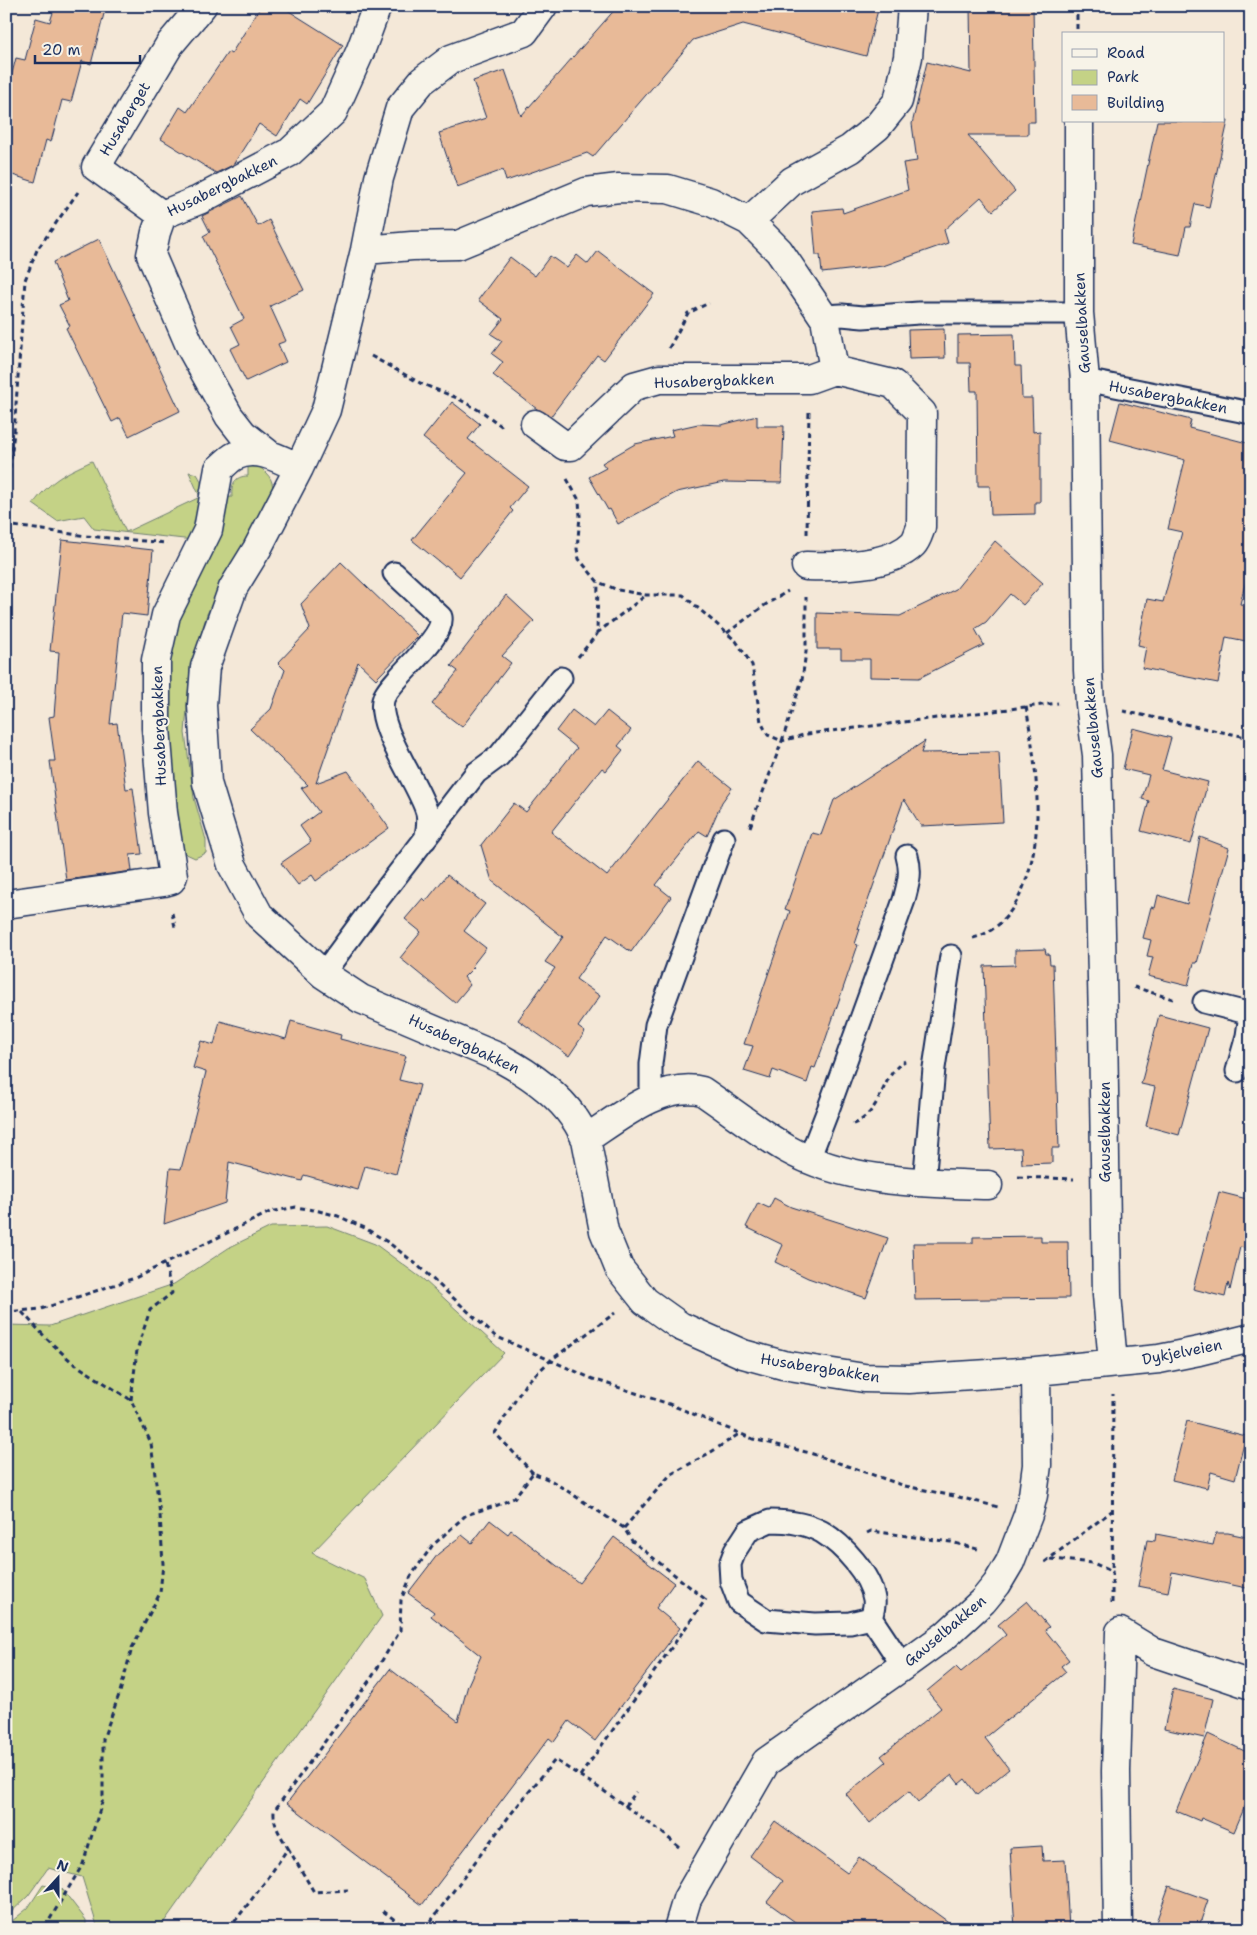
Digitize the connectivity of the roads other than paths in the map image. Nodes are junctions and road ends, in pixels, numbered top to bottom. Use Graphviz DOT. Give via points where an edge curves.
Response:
graph roads {
  1 [pos="202,6"];
  2 [pos="377,6"];
  3 [pos="543,6"];
  4 [pos="912,6"];
  5 [pos="1079,122"];
  6 [pos="162,215"];
  7 [pos="749,220"];
  8 [pos="365,250"];
  9 [pos="1079,313"];
  10 [pos="823,316"];
  11 [pos="834,370"];
  12 [pos="1085,380"];
  13 [pos="1251,413"];
  14 [pos="535,424"];
  15 [pos="266,452"];
  16 [pos="299,468"];
  17 [pos="806,566"];
  18 [pos="394,573"];
  19 [pos="561,678"];
  20 [pos="425,840"];
  21 [pos="724,840"];
  22 [pos="907,856"];
  23 [pos="6,904"];
  24 [pos="951,956"];
  25 [pos="323,974"];
  26 [pos="1204,1002"];
  27 [pos="1250,1014"];
  28 [pos="1237,1071"];
  29 [pos="651,1098"];
  30 [pos="586,1139"];
  31 [pos="809,1159"];
  32 [pos="924,1184"];
  33 [pos="988,1185"];
  34 [pos="1251,1338"];
  35 [pos="1113,1364"];
  36 [pos="1036,1371"];
  37 [pos="871,1618"];
  38 [pos="903,1666"];
  39 [pos="1251,1685"];
  40 [pos="678,1929"];
  41 [pos="1118,1929"];
  1 -- 6 [label="street, Husaberget" via="170,44 96,167"];
  2 -- 6 [label="street, Husabergbakken" via="333,112 290,152 199,200"];
  3 -- 8 [label="street, Husabergbakken" via="524,32 450,59 422,81 400,108 379,178"];
  4 -- 7 [label="street" via="908,57 898,102 877,127 850,149 792,181"];
  5 -- 9 [label="street, Gauselbakken"];
  6 -- 15 [label="street, Husabergbakken" via="151,255 191,348 229,416 243,434"];
  7 -- 8 [label="street" via="711,202 668,189 619,188 586,192 458,245"];
  7 -- 10 [label="street" via="779,252"];
  8 -- 16 [label="street, Husabergbakken" via="326,410"];
  9 -- 10 [label="lane"];
  9 -- 12 [label="street, Gauselbakken"];
  10 -- 11 [label="street"];
  11 -- 14 [label="street, Husabergbakken" via="809,379 659,379 634,386 572,446 565,446"];
  11 -- 17 [label="street" via="893,384 922,413 921,527 913,544 888,560 837,567"];
  12 -- 13 [label="lane, Husabergbakken"];
  12 -- 35 [label="street, Gauselbakken" via="1088,670 1096,756 1107,1295"];
  15 -- 16 [label="street, Husabergbakken"];
  15 -- 23 [label="street, Husabergbakken" via="236,456 219,469 208,530 166,615 156,660 156,728 162,804 173,876 156,884"];
  16 -- 25 [label="street, Husabergbakken" via="233,588 205,667 202,705 207,783 232,865 259,916"];
  18 -- 20 [label="lane" via="442,621 432,639 384,697 382,713 427,812"];
  19 -- 20 [label="lane" via="499,756 476,773"];
  20 -- 25 [label="lane"];
  21 -- 29 [label="lane" via="656,1025"];
  22 -- 31 [label="lane" via="910,877 904,900"];
  24 -- 32 [label="lane" via="934,1068"];
  25 -- 30 [label="street, Husabergbakken" via="361,998 522,1070 556,1097 575,1118"];
  26 -- 27 [label="lane"];
  27 -- 28 [label="lane"];
  29 -- 30 [label="street"];
  29 -- 31 [label="street" via="682,1089 702,1091 788,1149"];
  30 -- 36 [label="street, Husabergbakken" via="604,1231 619,1268 645,1301 680,1326 743,1354 783,1365 864,1378 909,1379"];
  31 -- 32 [label="street" via="865,1177"];
  32 -- 33 [label="street"];
  34 -- 35 [label="street, Dykjelveien" via="1199,1352"];
  35 -- 36 [label="street"];
  36 -- 38 [label="street, Gauselbakken" via="1036,1465 1028,1515 1010,1562 983,1601"];
  37 -- 37 [label="lane" via="850,1623 815,1624 766,1620 739,1602 731,1581 730,1564 735,1551 748,1531 770,1521 794,1522 822,1532 845,1550 864,1575 874,1599"];
  37 -- 38 [label="lane"];
  38 -- 40 [label="street, Gauselbakken" via="766,1762 687,1899"];
  39 -- 41 [label="street" via="1153,1652 1120,1632 1116,1771"];
}
